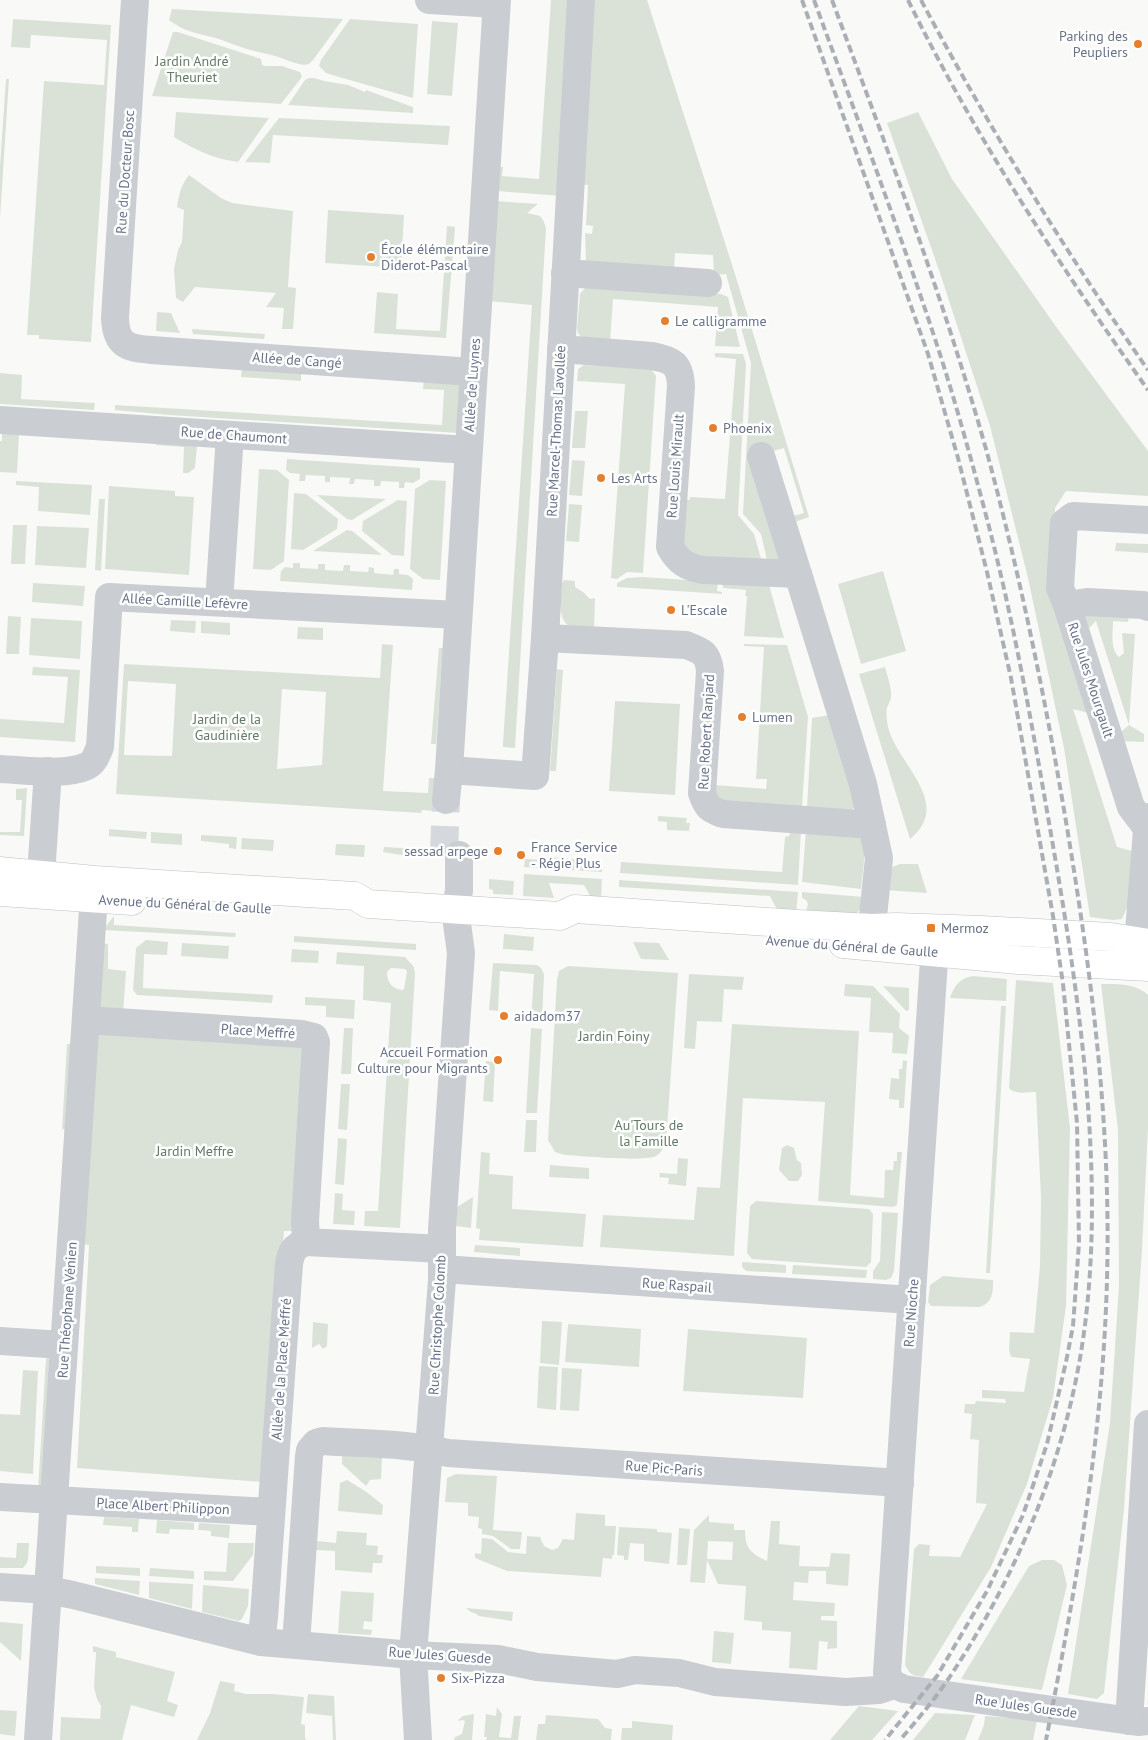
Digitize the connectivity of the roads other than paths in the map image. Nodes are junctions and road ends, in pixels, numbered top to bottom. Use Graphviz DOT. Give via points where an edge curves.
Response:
graph roads {
  1 [pos="135,0"];
  2 [pos="429,0"];
  3 [pos="581,0"];
  4 [pos="497,2"];
  5 [pos="565,273"];
  6 [pos="708,283"];
  7 [pos="123,343"];
  8 [pos="561,350"];
  9 [pos="473,372"];
  10 [pos="0,420"];
  11 [pos="230,435"];
  12 [pos="468,450"];
  13 [pos="761,456"];
  14 [pos="1148,520"];
  15 [pos="798,574"];
  16 [pos="219,602"];
  17 [pos="1067,605"];
  18 [pos="1148,607"];
  19 [pos="458,615"];
  20 [pos="545,638"];
  21 [pos="0,769"];
  22 [pos="449,770"];
  23 [pos="48,771"];
  24 [pos="454,801"];
  25 [pos="1148,817"];
  26 [pos="872,825"];
  27 [pos="1147,828"];
  28 [pos="452,854"];
  29 [pos="0,871"];
  30 [pos="41,875"];
  31 [pos="94,890"];
  32 [pos="0,892"];
  33 [pos="455,909"];
  34 [pos="871,937"];
  35 [pos="935,940"];
  36 [pos="1148,943"];
  37 [pos="1148,967"];
  38 [pos="86,1020"];
  39 [pos="306,1242"];
  40 [pos="442,1259"];
  41 [pos="912,1300"];
  42 [pos="0,1341"];
  43 [pos="64,1345"];
  44 [pos="1148,1424"];
  45 [pos="429,1448"];
  46 [pos="900,1483"];
  47 [pos="0,1497"];
  48 [pos="54,1500"];
  49 [pos="271,1512"];
  50 [pos="0,1587"];
  51 [pos="48,1590"];
  52 [pos="261,1642"];
  53 [pos="296,1644"];
  54 [pos="413,1655"];
  55 [pos="899,1687"];
  56 [pos="1139,1721"];
  57 [pos="38,1740"];
  58 [pos="418,1740"];
  1 -- 7 [label="street, Rue du Docteur Bosc" via="115,318 116,330"];
  2 -- 4 [label="street"];
  3 -- 5 [label="street, Rue Marcel-Thomas Lavollée"];
  4 -- 9 [label="street, Allée de Luynes"];
  5 -- 6 [label="street"];
  5 -- 8 [label="street, Rue Marcel-Thomas Lavollée"];
  7 -- 9 [label="street, Allée de Cangé" via="151,350"];
  8 -- 15 [label="street, Rue Louis Mirault" via="652,356 666,358 676,365 680,386 670,547 675,557 694,569"];
  8 -- 20 [label="street, Rue Marcel-Thomas Lavollée"];
  9 -- 12 [label="street, Allée de Luynes"];
  10 -- 11 [label="street, Rue de Chaumont"];
  11 -- 12 [label="street, Rue de Chaumont"];
  11 -- 16 [label="street"];
  12 -- 19 [label="street, Allée de Luynes"];
  13 -- 15 [label="street"];
  14 -- 17 [label="street" via="1073,516 1064,523 1060,588"];
  15 -- 26 [label="street" via="863,784"];
  16 -- 19 [label="street, Allée Camille Lefèvre"];
  16 -- 23 [label="street, Allée Camille Lefèvre" via="109,597 100,748 87,766"];
  17 -- 18 [label="street, Rue Jules Mourgault" via="1087,602"];
  17 -- 27 [label="street, Rue Jules Mourgault" via="1131,807"];
  19 -- 22 [label="street, Allée de Luynes"];
  20 -- 22 [label="street, Rue Marcel-Thomas Lavollée" via="535,776"];
  20 -- 26 [label="street, Rue Robert Ranjard" via="686,645 707,657 710,671 702,793 710,809 723,814"];
  21 -- 23 [label="street"];
  22 -- 24 [label="street, Allée de Luynes"];
  23 -- 30 [label="street"];
  25 -- 27 [label="street"];
  26 -- 34 [label="street" via="879,858"];
  27 -- 36 [label="street" via="1140,931"];
  28 -- 33 [label="street" via="459,891"];
  29 -- 30 [label="main road, Avenue du Général de Gaulle"];
  30 -- 31 [label="main road, Avenue du Général de Gaulle"];
  31 -- 32 [label="main road, Avenue du Général de Gaulle"];
  31 -- 33 [label="main road, Avenue du Général de Gaulle" via="350,914 368,904"];
  31 -- 38 [label="street, Rue Théophane Vénien"];
  33 -- 34 [label="main road, Avenue du Général de Gaulle" via="560,916 573,926"];
  33 -- 40 [label="street, Rue Christophe Colomb" via="461,954"];
  34 -- 35 [label="main road, Avenue du Général de Gaulle"];
  35 -- 36 [label="main road, Avenue du Général de Gaulle" via="1111,937"];
  35 -- 37 [label="main road, Avenue du Général de Gaulle" via="1018,960"];
  35 -- 41 [label="street, Rue Nioche"];
  38 -- 39 [label="street, Place Meffré" via="314,1037 304,1221"];
  38 -- 43 [label="street, Rue Théophane Vénien"];
  39 -- 40 [label="street"];
  39 -- 49 [label="street, Allée de la Place Meffré" via="298,1244 291,1252 288,1264"];
  40 -- 41 [label="street, Rue Raspail"];
  40 -- 45 [label="street, Rue Christophe Colomb"];
  41 -- 46 [label="street, Rue Nioche"];
  42 -- 43 [label="street"];
  43 -- 48 [label="street, Rue Théophane Vénien"];
  44 -- 56 [label="street"];
  45 -- 46 [label="street, Rue Pic-Paris" via="448,1453"];
  45 -- 53 [label="street" via="323,1441 313,1446 309,1456"];
  45 -- 54 [label="street, Rue Christophe Colomb"];
  46 -- 55 [label="street, Rue Nioche" via="887,1673"];
  47 -- 48 [label="street, Place Albert Philippon"];
  48 -- 49 [label="street, Place Albert Philippon"];
  48 -- 51 [label="street, Rue Théophane Vénien"];
  49 -- 52 [label="street, Allée de la Place Meffré"];
  50 -- 51 [label="street, Rue Jules Guesde"];
  51 -- 52 [label="street, Rue Jules Guesde"];
  51 -- 57 [label="street, Rue Théophane Vénien"];
  52 -- 53 [label="street, Rue Jules Guesde"];
  53 -- 54 [label="street, Rue Jules Guesde"];
  54 -- 55 [label="street, Rue Jules Guesde" via="498,1659 537,1667 616,1674 634,1670 679,1673 715,1682 846,1692"];
  54 -- 58 [label="street, Rue Christophe Colomb"];
  55 -- 56 [label="street, Rue Jules Guesde"];
}
